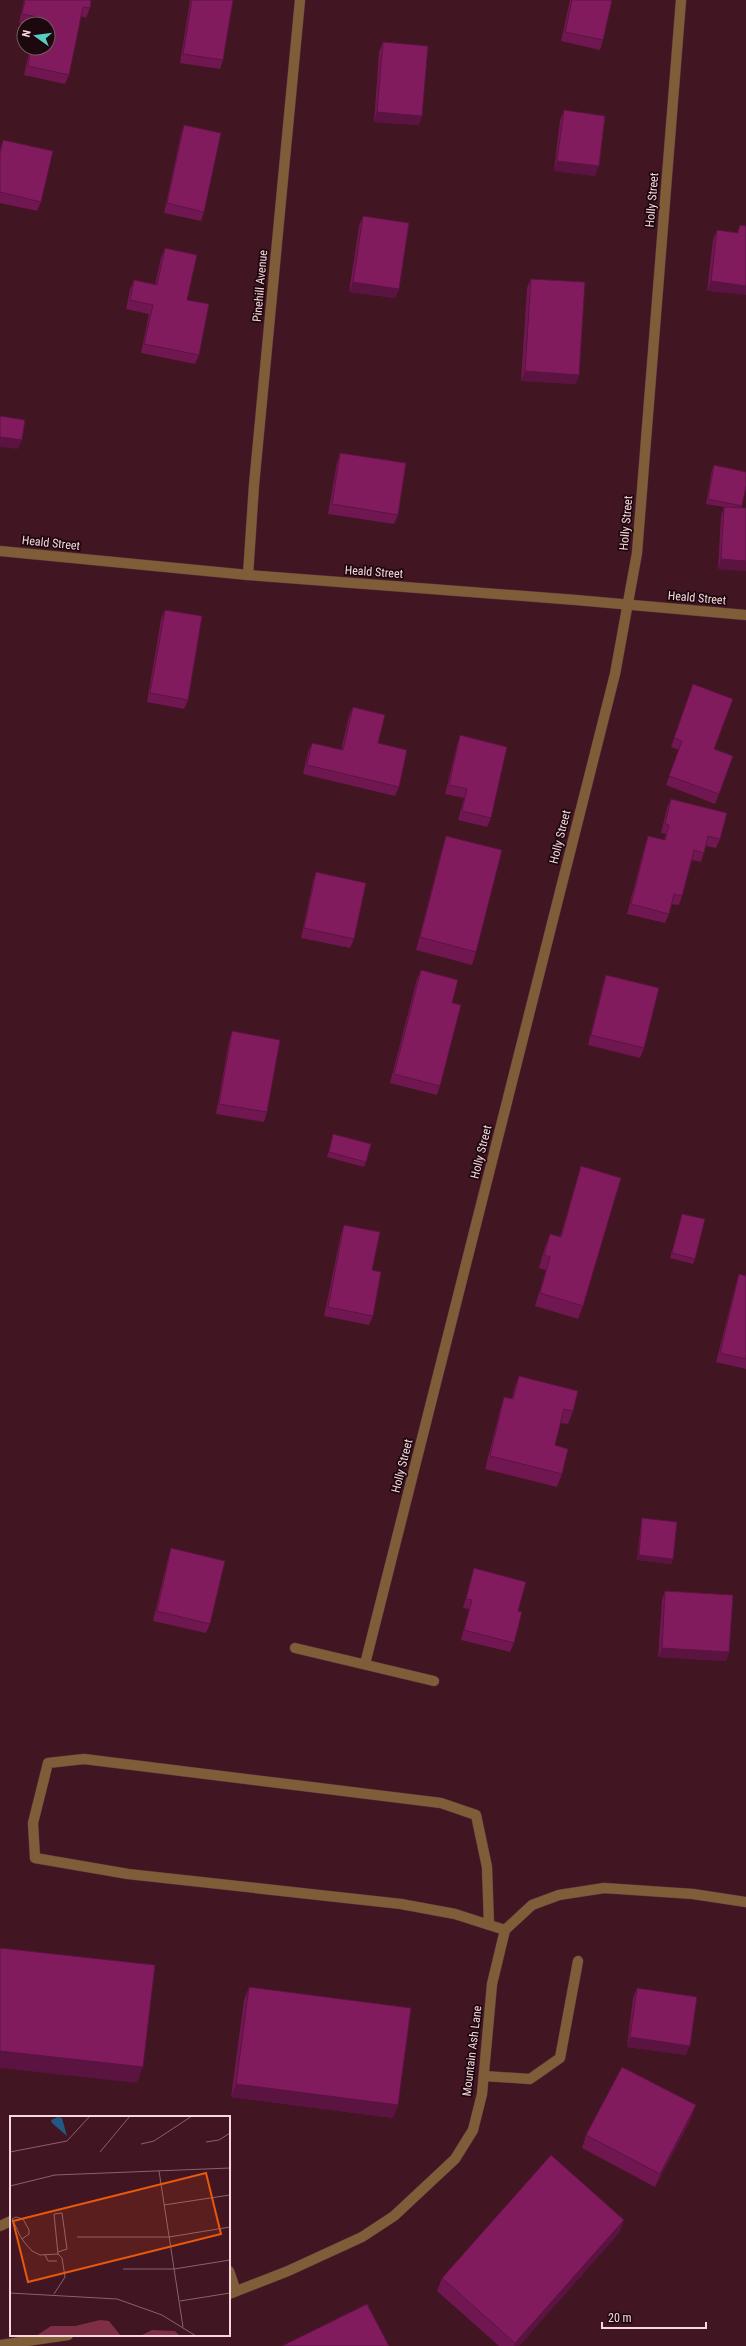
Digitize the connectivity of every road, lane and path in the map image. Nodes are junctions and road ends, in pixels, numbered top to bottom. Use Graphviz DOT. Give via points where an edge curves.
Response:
graph roads {
  1 [pos="300,0"];
  2 [pos="680,0"];
  3 [pos="0,551"];
  4 [pos="248,575"];
  5 [pos="628,605"];
  6 [pos="746,615"];
  7 [pos="295,1648"];
  8 [pos="365,1664"];
  9 [pos="434,1680"];
  10 [pos="746,1902"];
  11 [pos="489,1925"];
  12 [pos="505,1930"];
  13 [pos="578,1961"];
  14 [pos="484,2076"];
  15 [pos="10,2221"];
  16 [pos="0,2226"];
  17 [pos="230,2276"];
  18 [pos="233,2293"];
  19 [pos="62,2336"];
  20 [pos="0,2346"];
  1 -- 4 [label="street, Pinehill Avenue"];
  2 -- 5 [label="street, Holly Street" via="637,545"];
  3 -- 4 [label="street, Heald Street"];
  4 -- 5 [label="street, Heald Street"];
  5 -- 6 [label="street, Heald Street"];
  5 -- 8 [label="street, Holly Street" via="615,674"];
  7 -- 8 [label="street"];
  8 -- 9 [label="street"];
  10 -- 12 [label="street" via="693,1894 604,1888 581,1890 532,1905"];
  11 -- 11 [label="street" via="455,1914 401,1904 128,1874 35,1858 33,1823 48,1763 84,1759 441,1804 476,1815 486,1867"];
  11 -- 12 [label="street"];
  12 -- 14 [label="street, Mountain Ash Lane" via="492,1984"];
  13 -- 14 [label="street" via="560,2058 530,2079"];
  14 -- 18 [label="street, Mountain Ash Lane" via="482,2094 469,2136 455,2159 405,2207 362,2237"];
  15 -- 16 [label="street"];
  17 -- 18 [label="street"];
  19 -- 20 [label="street"];
}
